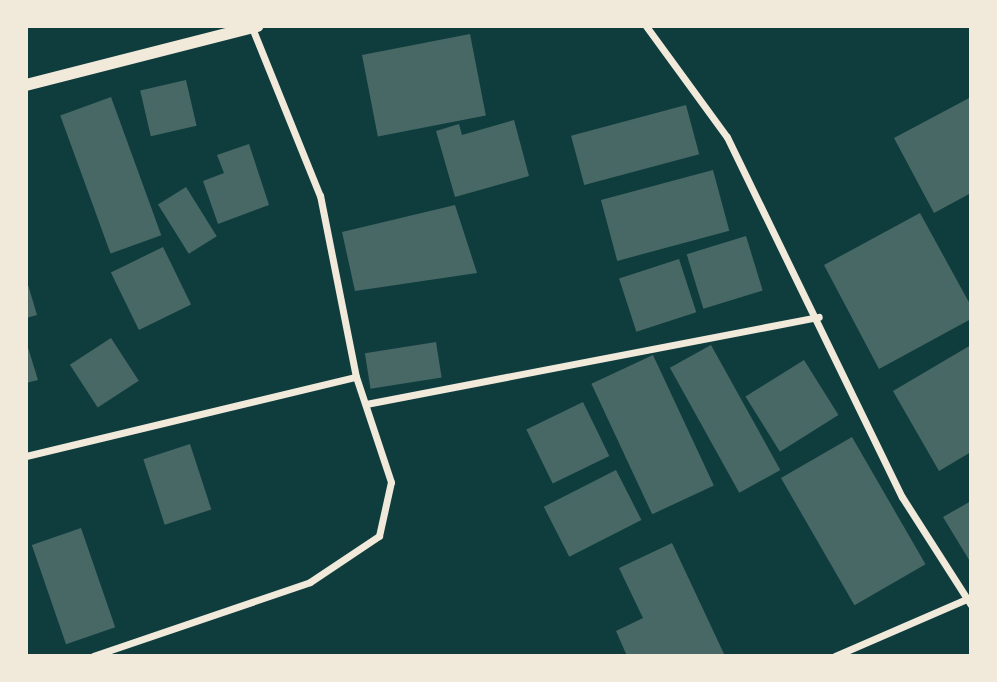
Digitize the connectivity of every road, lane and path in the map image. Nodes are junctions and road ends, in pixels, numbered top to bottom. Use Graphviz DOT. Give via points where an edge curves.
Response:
graph roads {
  1 [pos="646,26"];
  2 [pos="255,27"];
  3 [pos="26,85"];
  4 [pos="819,317"];
  5 [pos="356,377"];
  6 [pos="366,404"];
  7 [pos="26,456"];
  8 [pos="969,602"];
  9 [pos="93,656"];
  10 [pos="835,656"];
  1 -- 4 [label="street" via="727,137"];
  2 -- 3 [label="street"];
  2 -- 5 [label="street" via="320,196"];
  4 -- 6 [label="street"];
  4 -- 8 [label="street" via="902,496"];
  5 -- 6 [label="street"];
  5 -- 7 [label="street"];
  6 -- 9 [label="street" via="391,482 379,536 310,582"];
  8 -- 10 [label="street"];
}
